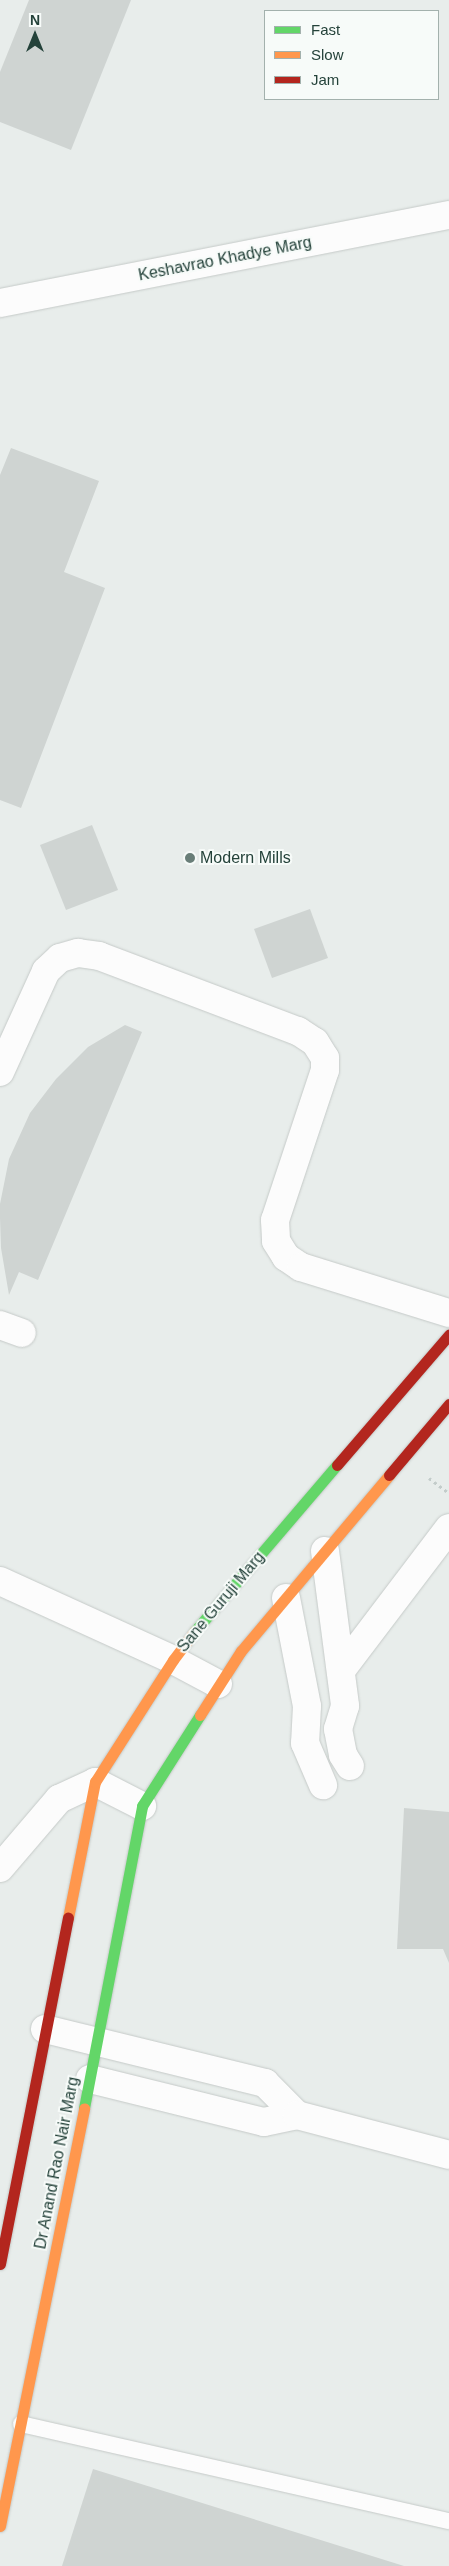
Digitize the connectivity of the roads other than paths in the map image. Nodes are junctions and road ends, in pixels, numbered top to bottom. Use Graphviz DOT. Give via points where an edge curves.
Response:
graph roads {
  1 [pos="449,215"];
  2 [pos="0,304"];
  3 [pos="0,1072"];
  4 [pos="449,1313"];
  5 [pos="449,1335"];
  6 [pos="449,1404"];
  7 [pos="449,1528"];
  8 [pos="326,1551"];
  9 [pos="0,1582"];
  10 [pos="286,1598"];
  11 [pos="172,1660"];
  12 [pos="342,1669"];
  13 [pos="218,1684"];
  14 [pos="350,1766"];
  15 [pos="94,1782"];
  16 [pos="323,1785"];
  17 [pos="142,1806"];
  18 [pos="0,1868"];
  19 [pos="45,2029"];
  20 [pos="98,2042"];
  21 [pos="90,2079"];
  22 [pos="297,2115"];
  23 [pos="449,2155"];
  24 [pos="0,2264"];
  25 [pos="21,2424"];
  26 [pos="449,2521"];
  27 [pos="0,2526"];
  1 -- 2 [label="street, Keshavrao Khadye Marg"];
  3 -- 4 [label="street" via="46,971 60,958 78,953 99,956 298,1031 315,1042 325,1058 326,1070 275,1220 276,1241 286,1257 301,1267"];
  5 -- 11 [label="main road, Sane Guruji Marg"];
  6 -- 8 [label="main road"];
  7 -- 12 [label="street"];
  8 -- 10 [label="main road"];
  8 -- 12 [label="street"];
  9 -- 11 [label="street"];
  10 -- 13 [label="main road"];
  10 -- 16 [label="street" via="307,1706 305,1743"];
  11 -- 13 [label="street"];
  11 -- 15 [label="main road, Sane Guruji Marg"];
  12 -- 14 [label="street" via="346,1706 338,1729 343,1755"];
  13 -- 17 [label="main road"];
  15 -- 17 [label="street"];
  15 -- 18 [label="street" via="59,1799"];
  15 -- 19 [label="main road"];
  17 -- 20 [label="main road, Dr Anand Rao Nair Marg"];
  19 -- 20 [label="street"];
  19 -- 24 [label="main road"];
  20 -- 21 [label="main road, Dr Anand Rao Nair Marg"];
  20 -- 22 [label="street" via="265,2083"];
  21 -- 22 [label="street" via="264,2122"];
  21 -- 25 [label="main road, Dr Anand Rao Nair Marg"];
  22 -- 23 [label="street"];
  25 -- 26 [label="lane"];
  25 -- 27 [label="main road, Dr Anand Rao Nair Marg"];
}
